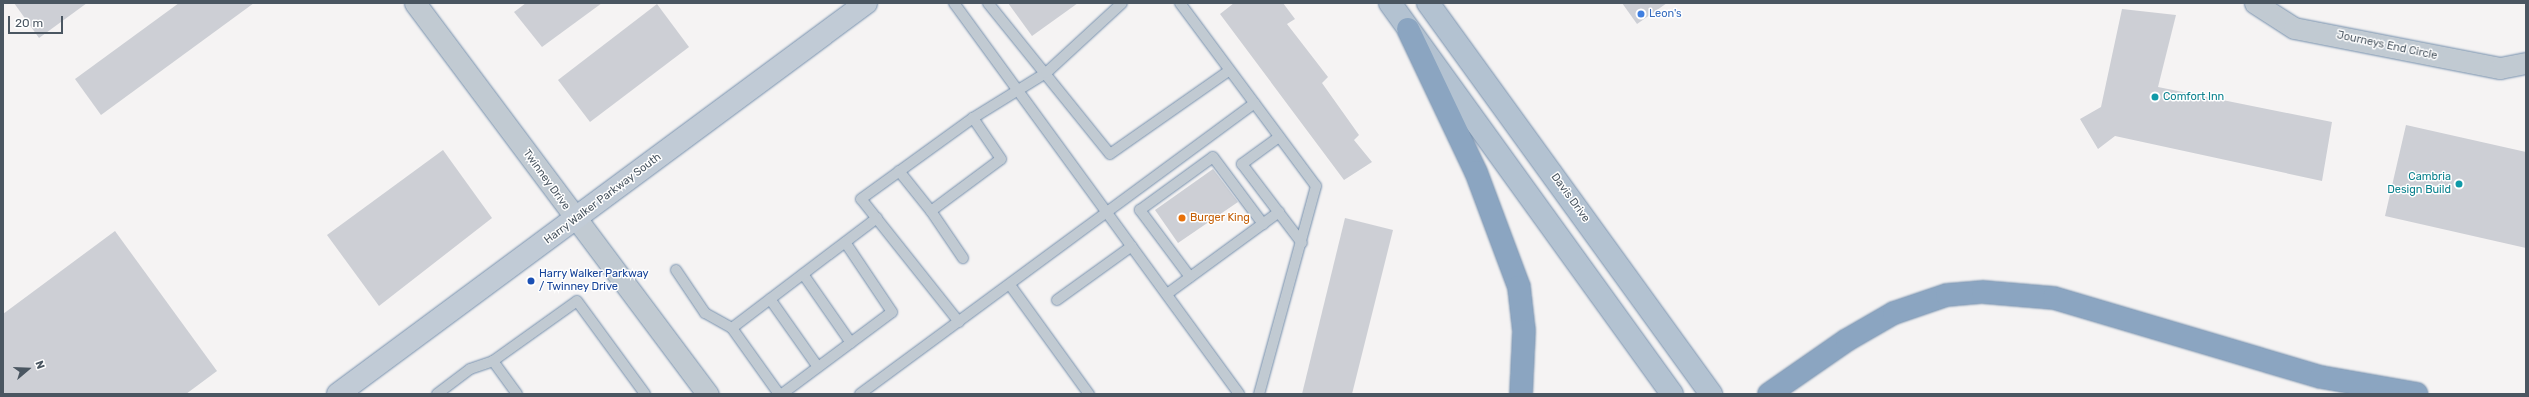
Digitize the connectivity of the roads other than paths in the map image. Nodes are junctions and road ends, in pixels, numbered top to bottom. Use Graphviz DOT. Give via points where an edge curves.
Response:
graph roads {
  1 [pos="415,3"];
  2 [pos="866,3"];
  3 [pos="954,3"];
  4 [pos="988,3"];
  5 [pos="1180,3"];
  6 [pos="1390,3"];
  7 [pos="1428,3"];
  8 [pos="2255,3"];
  9 [pos="1115,5"];
  10 [pos="1408,29"];
  11 [pos="2526,63"];
  12 [pos="1230,70"];
  13 [pos="1046,73"];
  14 [pos="1019,92"];
  15 [pos="1254,103"];
  16 [pos="973,118"];
  17 [pos="1279,137"];
  18 [pos="899,171"];
  19 [pos="931,211"];
  20 [pos="1279,212"];
  21 [pos="1108,213"];
  22 [pos="877,218"];
  23 [pos="575,220"];
  24 [pos="1264,224"];
  25 [pos="844,242"];
  26 [pos="1302,243"];
  27 [pos="1132,246"];
  28 [pos="963,258"];
  29 [pos="676,270"];
  30 [pos="802,274"];
  31 [pos="1190,277"];
  32 [pos="1010,285"];
  33 [pos="1167,294"];
  34 [pos="770,299"];
  35 [pos="1057,300"];
  36 [pos="959,322"];
  37 [pos="732,328"];
  38 [pos="851,343"];
  39 [pos="493,361"];
  40 [pos="818,368"];
  41 [pos="338,394"];
  42 [pos="437,394"];
  43 [pos="517,394"];
  44 [pos="645,394"];
  45 [pos="708,394"];
  46 [pos="779,394"];
  47 [pos="782,394"];
  48 [pos="860,394"];
  49 [pos="1089,394"];
  50 [pos="1240,394"];
  51 [pos="1259,394"];
  52 [pos="1521,394"];
  53 [pos="1672,394"];
  54 [pos="1711,394"];
  55 [pos="1769,394"];
  56 [pos="2417,394"];
  1 -- 23 [label="street, Twinney Drive"];
  2 -- 23 [label="street, Harry Walker Parkway South"];
  3 -- 14 [label="lane"];
  4 -- 13 [label="lane"];
  5 -- 12 [label="lane"];
  6 -- 10 [label="main road"];
  7 -- 54 [label="main road, Davis Drive"];
  8 -- 11 [label="street, Journeys End Circle" via="2294,28 2493,67"];
  9 -- 13 [label="lane"];
  10 -- 52 [label="highway" via="1476,172 1519,287 1524,332"];
  10 -- 53 [label="main road"];
  12 -- 13 [label="lane" via="1110,154"];
  12 -- 15 [label="lane"];
  13 -- 14 [label="lane"];
  14 -- 16 [label="lane"];
  14 -- 21 [label="lane"];
  15 -- 17 [label="lane"];
  15 -- 21 [label="lane"];
  16 -- 18 [label="lane"];
  16 -- 19 [label="lane" via="1001,159"];
  17 -- 20 [label="lane" via="1242,164"];
  17 -- 26 [label="lane" via="1316,186"];
  18 -- 19 [label="lane"];
  18 -- 22 [label="lane" via="861,199"];
  19 -- 28 [label="lane"];
  20 -- 24 [label="lane"];
  20 -- 26 [label="lane"];
  21 -- 27 [label="lane"];
  21 -- 32 [label="lane"];
  22 -- 25 [label="lane"];
  22 -- 36 [label="lane"];
  23 -- 41 [label="street, Harry Walker Parkway South"];
  23 -- 45 [label="street, Twinney Drive"];
  24 -- 31 [label="lane"];
  24 -- 31 [label="lane" via="1213,157 1140,210"];
  25 -- 30 [label="lane"];
  25 -- 38 [label="lane" via="892,312"];
  26 -- 51 [label="lane"];
  27 -- 33 [label="lane"];
  27 -- 35 [label="lane"];
  29 -- 37 [label="lane" via="706,313"];
  30 -- 34 [label="lane"];
  30 -- 38 [label="lane"];
  31 -- 33 [label="lane"];
  32 -- 36 [label="lane"];
  32 -- 49 [label="lane"];
  33 -- 50 [label="lane"];
  34 -- 37 [label="lane"];
  34 -- 40 [label="lane"];
  36 -- 48 [label="lane"];
  37 -- 46 [label="lane"];
  38 -- 40 [label="lane"];
  39 -- 42 [label="lane" via="470,369"];
  39 -- 43 [label="lane"];
  39 -- 44 [label="lane" via="577,301"];
  40 -- 47 [label="lane"];
  55 -- 56 [label="highway" via="1847,340 1894,313 1947,295 1983,292 2054,298 2321,377"];
}
